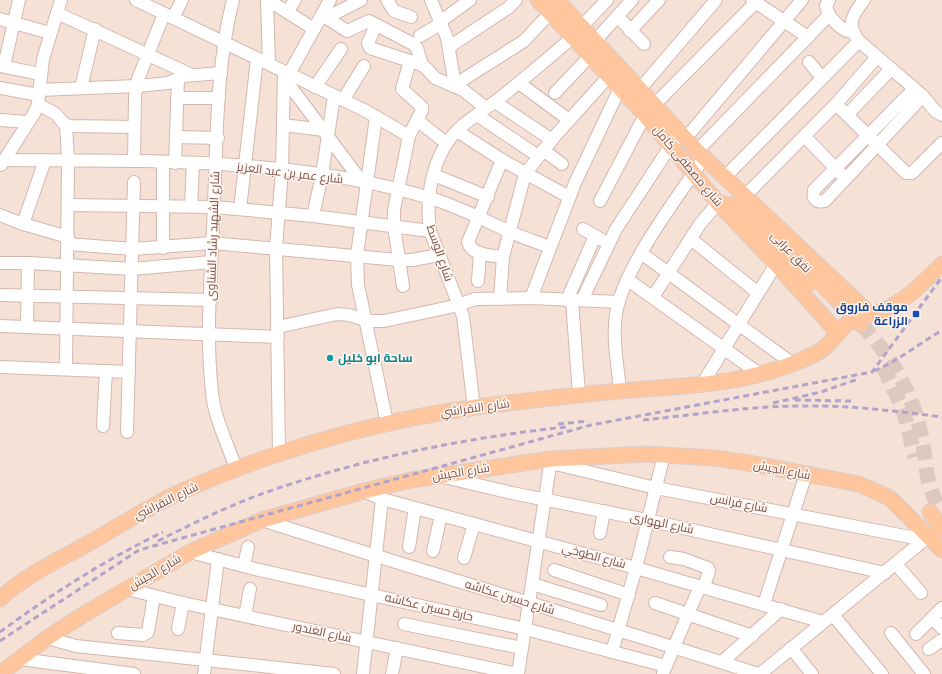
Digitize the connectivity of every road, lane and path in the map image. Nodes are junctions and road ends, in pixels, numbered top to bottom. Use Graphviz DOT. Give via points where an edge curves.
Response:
graph roads {
  1 [pos="19,0"];
  2 [pos="61,0"];
  3 [pos="136,0"];
  4 [pos="182,0"];
  5 [pos="233,0"];
  6 [pos="268,0"];
  7 [pos="295,0"];
  8 [pos="330,0"];
  9 [pos="361,0"];
  10 [pos="387,0"];
  11 [pos="431,0"];
  12 [pos="470,0"];
  13 [pos="516,0"];
  14 [pos="538,0"];
  15 [pos="632,0"];
  16 [pos="659,0"];
  17 [pos="716,0"];
  18 [pos="802,0"];
  19 [pos="829,0"];
  20 [pos="864,0"];
  21 [pos="756,1"];
  22 [pos="600,3"];
  23 [pos="559,5"];
  24 [pos="770,5"];
  25 [pos="287,12"];
  26 [pos="57,13"];
  27 [pos="322,15"];
  28 [pos="830,15"];
  29 [pos="168,16"];
  30 [pos="617,16"];
  31 [pos="411,17"];
  32 [pos="0,19"];
  33 [pos="784,21"];
  34 [pos="442,22"];
  35 [pos="14,23"];
  36 [pos="376,25"];
  37 [pos="95,29"];
  38 [pos="314,29"];
  39 [pos="630,31"];
  40 [pos="577,32"];
  41 [pos="50,33"];
  42 [pos="420,36"];
  43 [pos="808,37"];
  44 [pos="856,37"];
  45 [pos="594,41"];
  46 [pos="225,43"];
  47 [pos="644,44"];
  48 [pos="449,47"];
  49 [pos="341,48"];
  50 [pos="147,54"];
  51 [pos="590,56"];
  52 [pos="877,57"];
  53 [pos="257,59"];
  54 [pos="410,61"];
  55 [pos="809,62"];
  56 [pos="269,64"];
  57 [pos="422,65"];
  58 [pos="2,66"];
  59 [pos="364,66"];
  60 [pos="891,69"];
  61 [pos="221,73"];
  62 [pos="40,74"];
  63 [pos="192,75"];
  64 [pos="286,75"];
  65 [pos="609,76"];
  66 [pos="822,78"];
  67 [pos="178,79"];
  68 [pos="519,83"];
  69 [pos="454,85"];
  70 [pos="137,86"];
  71 [pos="315,87"];
  72 [pos="0,88"];
  73 [pos="81,88"];
  74 [pos="620,88"];
  75 [pos="640,89"];
  76 [pos="555,93"];
  77 [pos="918,93"];
  78 [pos="39,96"];
  79 [pos="178,98"];
  80 [pos="219,98"];
  81 [pos="338,98"];
  82 [pos="836,104"];
  83 [pos="486,108"];
  84 [pos="650,110"];
  85 [pos="847,115"];
  86 [pos="942,115"];
  87 [pos="376,117"];
  88 [pos="0,120"];
  89 [pos="417,120"];
  90 [pos="569,120"];
  91 [pos="28,122"];
  92 [pos="66,125"];
  93 [pos="283,125"];
  94 [pos="134,126"];
  95 [pos="457,131"];
  96 [pos="326,133"];
  97 [pos="409,136"];
  98 [pos="868,136"];
  99 [pos="176,137"];
  100 [pos="218,138"];
  101 [pos="678,139"];
  102 [pos="552,140"];
  103 [pos="810,142"];
  104 [pos="446,143"];
  105 [pos="942,143"];
  106 [pos="877,145"];
  107 [pos="541,153"];
  108 [pos="700,155"];
  109 [pos="45,160"];
  110 [pos="68,160"];
  111 [pos="502,160"];
  112 [pos="134,161"];
  113 [pos="2,163"];
  114 [pos="169,163"];
  115 [pos="193,164"];
  116 [pos="562,164"];
  117 [pos="216,165"];
  118 [pos="245,167"];
  119 [pos="836,168"];
  120 [pos="282,170"];
  121 [pos="694,173"];
  122 [pos="525,174"];
  123 [pos="322,175"];
  124 [pos="434,175"];
  125 [pos="724,178"];
  126 [pos="846,179"];
  127 [pos="134,182"];
  128 [pos="364,183"];
  129 [pos="397,190"];
  130 [pos="569,197"];
  131 [pos="744,197"];
  132 [pos="430,198"];
  133 [pos="488,198"];
  134 [pos="600,201"];
  135 [pos="718,203"];
  136 [pos="68,205"];
  137 [pos="134,205"];
  138 [pos="162,205"];
  139 [pos="191,206"];
  140 [pos="214,207"];
  141 [pos="240,209"];
  142 [pos="278,212"];
  143 [pos="0,215"];
  144 [pos="313,216"];
  145 [pos="480,218"];
  146 [pos="360,222"];
  147 [pos="23,224"];
  148 [pos="394,226"];
  149 [pos="584,229"];
  150 [pos="430,231"];
  151 [pos="509,231"];
  152 [pos="595,236"];
  153 [pos="691,239"];
  154 [pos="68,240"];
  155 [pos="212,243"];
  156 [pos="608,244"];
  157 [pos="550,247"];
  158 [pos="163,248"];
  159 [pos="276,248"];
  160 [pos="133,249"];
  161 [pos="480,253"];
  162 [pos="642,253"];
  163 [pos="357,255"];
  164 [pos="439,255"];
  165 [pos="503,257"];
  166 [pos="398,260"];
  167 [pos="211,262"];
  168 [pos="0,263"];
  169 [pos="28,263"];
  170 [pos="776,264"];
  171 [pos="942,264"];
  172 [pos="67,265"];
  173 [pos="132,269"];
  174 [pos="669,273"];
  175 [pos="628,280"];
  176 [pos="478,281"];
  177 [pos="403,286"];
  178 [pos="758,293"];
  179 [pos="0,295"];
  180 [pos="27,295"];
  181 [pos="67,296"];
  182 [pos="653,297"];
  183 [pos="131,298"];
  184 [pos="500,298"];
  185 [pos="531,298"];
  186 [pos="211,300"];
  187 [pos="574,300"];
  188 [pos="619,302"];
  189 [pos="459,305"];
  190 [pos="365,320"];
  191 [pos="738,324"];
  192 [pos="854,324"];
  193 [pos="0,326"];
  194 [pos="27,327"];
  195 [pos="67,328"];
  196 [pos="130,331"];
  197 [pos="278,332"];
  198 [pos="210,334"];
  199 [pos="724,348"];
  200 [pos="793,364"];
  201 [pos="0,367"];
  202 [pos="66,370"];
  203 [pos="106,371"];
  204 [pos="129,372"];
  205 [pos="761,375"];
  206 [pos="701,386"];
  207 [pos="620,390"];
  208 [pos="579,394"];
  209 [pos="474,408"];
  210 [pos="387,423"];
  211 [pos="103,426"];
  212 [pos="127,432"];
  213 [pos="279,454"];
  214 [pos="664,455"];
  215 [pos="551,461"];
  216 [pos="236,469"];
  217 [pos="806,474"];
  218 [pos="439,476"];
  219 [pos="656,488"];
  220 [pos="364,490"];
  221 [pos="382,499"];
  222 [pos="545,499"];
  223 [pos="415,508"];
  224 [pos="604,511"];
  225 [pos="937,511"];
  226 [pos="793,514"];
  227 [pos="441,515"];
  228 [pos="262,520"];
  229 [pos="647,520"];
  230 [pos="474,524"];
  231 [pos="942,529"];
  232 [pos="600,533"];
  233 [pos="928,535"];
  234 [pos="539,541"];
  235 [pos="913,541"];
  236 [pos="248,547"];
  237 [pos="409,548"];
  238 [pos="781,550"];
  239 [pos="942,550"];
  240 [pos="433,551"];
  241 [pos="190,552"];
  242 [pos="670,556"];
  243 [pos="375,557"];
  244 [pos="464,558"];
  245 [pos="218,559"];
  246 [pos="896,564"];
  247 [pos="244,566"];
  248 [pos="636,568"];
  249 [pos="554,570"];
  250 [pos="885,573"];
  251 [pos="532,584"];
  252 [pos="702,586"];
  253 [pos="127,589"];
  254 [pos="250,589"];
  255 [pos="921,593"];
  256 [pos="3,594"];
  257 [pos="371,594"];
  258 [pos="629,595"];
  259 [pos="154,596"];
  260 [pos="183,603"];
  261 [pos="529,603"];
  262 [pos="655,603"];
  263 [pos="764,604"];
  264 [pos="601,605"];
  265 [pos="942,608"];
  266 [pos="212,609"];
  267 [pos="780,609"];
  268 [pos="690,614"];
  269 [pos="834,615"];
  270 [pos="245,616"];
  271 [pos="932,618"];
  272 [pos="824,622"];
  273 [pos="404,624"];
  274 [pos="942,628"];
  275 [pos="178,629"];
  276 [pos="525,629"];
  277 [pos="619,629"];
  278 [pos="118,633"];
  279 [pos="891,633"];
  280 [pos="916,634"];
  281 [pos="752,636"];
  282 [pos="47,638"];
  283 [pos="942,640"];
  284 [pos="367,642"];
  285 [pos="397,648"];
  286 [pos="522,648"];
  287 [pos="675,648"];
  288 [pos="791,648"];
  289 [pos="929,649"];
  290 [pos="612,652"];
  291 [pos="20,659"];
  292 [pos="206,660"];
  293 [pos="722,662"];
  294 [pos="664,670"];
  295 [pos="0,674"];
  296 [pos="134,674"];
  297 [pos="204,674"];
  298 [pos="334,674"];
  299 [pos="363,674"];
  300 [pos="392,674"];
  301 [pos="518,674"];
  302 [pos="759,674"];
  303 [pos="812,674"];
  304 [pos="882,674"];
  305 [pos="924,674"];
  1 -- 35 [label="street"];
  2 -- 26 [label="street"];
  3 -- 29 [label="street"];
  4 -- 29 [label="street"];
  5 -- 46 [label="street, شارع الشهيد رشاد الشناوى"];
  6 -- 25 [label="street"];
  6 -- 56 [label="street"];
  7 -- 25 [label="street"];
  8 -- 27 [label="street"];
  9 -- 27 [label="street" via="334,14"];
  10 -- 31 [label="street" via="394,11"];
  11 -- 34 [label="street"];
  12 -- 34 [label="street"];
  13 -- 48 [label="street"];
  14 -- 23 [label="main road, شارع مصطفى كامل"];
  15 -- 30 [label="street"];
  16 -- 39 [label="street"];
  17 -- 75 [label="street"];
  18 -- 33 [label="street"];
  19 -- 28 [label="street" via="826,6"];
  20 -- 44 [label="street" via="851,20"];
  21 -- 24 [label="street"];
  21 -- 84 [label="street"];
  22 -- 40 [label="street, شارع الوسط"];
  23 -- 40 [label="main road, شارع مصطفى كامل"];
  23 -- 69 [label="street" via="524,41"];
  24 -- 33 [label="street"];
  25 -- 38 [label="street"];
  26 -- 37 [label="street"];
  26 -- 41 [label="street"];
  27 -- 36 [label="street" via="348,31 369,21"];
  27 -- 38 [label="street"];
  28 -- 43 [label="street"];
  28 -- 44 [label="street" via="841,28"];
  29 -- 46 [label="street"];
  29 -- 50 [label="street"];
  30 -- 39 [label="street"];
  30 -- 45 [label="street"];
  32 -- 35 [label="street"];
  33 -- 43 [label="street"];
  33 -- 101 [label="street"];
  34 -- 42 [label="street"];
  34 -- 48 [label="street"];
  35 -- 41 [label="street"];
  35 -- 58 [label="street"];
  36 -- 54 [label="street" via="369,46"];
  36 -- 57 [label="street" via="413,44"];
  37 -- 50 [label="street"];
  37 -- 73 [label="street"];
  38 -- 64 [label="street"];
  39 -- 47 [label="street"];
  40 -- 45 [label="main road, شارع مصطفى كامل"];
  40 -- 51 [label="main road, شارع مصطفى كامل"];
  40 -- 68 [label="street, شارع الوسط"];
  41 -- 62 [label="street"];
  43 -- 108 [label="street"];
  44 -- 52 [label="street"];
  44 -- 66 [label="street"];
  45 -- 75 [label="main road, شارع مصطفى كامل"];
  46 -- 53 [label="street"];
  46 -- 61 [label="street, شارع الشهيد رشاد الشناوى"];
  48 -- 69 [label="street"];
  49 -- 71 [label="street"];
  50 -- 63 [label="street"];
  50 -- 70 [label="street"];
  51 -- 65 [label="main road, شارع مصطفى كامل"];
  51 -- 76 [label="street"];
  52 -- 60 [label="street"];
  52 -- 82 [label="street"];
  53 -- 56 [label="street"];
  53 -- 118 [label="street"];
  54 -- 57 [label="street"];
  54 -- 89 [label="street" via="402,89 422,107 422,113"];
  55 -- 66 [label="street"];
  56 -- 64 [label="street"];
  57 -- 69 [label="street" via="436,78"];
  58 -- 62 [label="street"];
  59 -- 81 [label="street"];
  60 -- 77 [label="street"];
  60 -- 85 [label="street"];
  61 -- 63 [label="street"];
  61 -- 80 [label="street, شارع الشهيد رشاد الشناوى"];
  62 -- 78 [label="street"];
  63 -- 67 [label="street"];
  64 -- 71 [label="street"];
  64 -- 93 [label="street"];
  64 -- 96 [label="street"];
  65 -- 74 [label="main road, شارع مصطفى كامل"];
  65 -- 90 [label="street"];
  66 -- 125 [label="street"];
  67 -- 70 [label="street" via="168,83"];
  67 -- 79 [label="street"];
  68 -- 83 [label="street, شارع الوسط"];
  68 -- 90 [label="street"];
  69 -- 83 [label="street"];
  70 -- 73 [label="street"];
  70 -- 94 [label="street"];
  71 -- 81 [label="street"];
  72 -- 78 [label="street"];
  73 -- 78 [label="street"];
  74 -- 84 [label="main road, شارع مصطفى كامل"];
  74 -- 130 [label="street"];
  75 -- 84 [label="main road, شارع مصطفى كامل"];
  77 -- 86 [label="street"];
  77 -- 98 [label="street"];
  77 -- 106 [label="street"];
  78 -- 91 [label="street"];
  78 -- 92 [label="street"];
  79 -- 80 [label="street"];
  79 -- 99 [label="street"];
  80 -- 100 [label="street, شارع الشهيد رشاد الشناوى"];
  81 -- 87 [label="street"];
  81 -- 96 [label="street"];
  82 -- 85 [label="street"];
  82 -- 131 [label="street"];
  83 -- 95 [label="street, شارع الوسط"];
  83 -- 102 [label="street"];
  83 -- 107 [label="street"];
  84 -- 101 [label="main road, شارع مصطفى كامل"];
  84 -- 134 [label="street"];
  85 -- 98 [label="street"];
  87 -- 97 [label="street"];
  87 -- 128 [label="street"];
  88 -- 91 [label="street"];
  89 -- 97 [label="street"];
  89 -- 104 [label="street"];
  90 -- 102 [label="street"];
  91 -- 113 [label="street"];
  92 -- 94 [label="street"];
  92 -- 110 [label="street"];
  93 -- 96 [label="street"];
  93 -- 120 [label="street"];
  94 -- 112 [label="street"];
  95 -- 104 [label="street, شارع الوسط"];
  95 -- 111 [label="street"];
  96 -- 123 [label="street"];
  96 -- 128 [label="street"];
  97 -- 129 [label="street"];
  98 -- 106 [label="street"];
  98 -- 119 [label="street"];
  99 -- 100 [label="street"];
  99 -- 114 [label="street"];
  100 -- 117 [label="street, شارع الشهيد رشاد الشناوى"];
  101 -- 108 [label="main road, شارع مصطفى كامل"];
  101 -- 121 [label="main road, شارع مصطفى كامل"];
  101 -- 156 [label="street" via="623,217"];
  102 -- 107 [label="street"];
  103 -- 119 [label="street"];
  104 -- 124 [label="street, شارع الوسط"];
  105 -- 106 [label="street" via="912,173 906,173"];
  106 -- 126 [label="street"];
  107 -- 116 [label="street"];
  107 -- 122 [label="street"];
  108 -- 121 [label="street"];
  108 -- 125 [label="main road, شارع مصطفى كامل"];
  109 -- 110 [label="street, شارع عمر بن عبد العزيز"];
  109 -- 113 [label="street, شارع عمر بن عبد العزيز"];
  109 -- 147 [label="street"];
  110 -- 112 [label="street, شارع عمر بن عبد العزيز"];
  110 -- 136 [label="street"];
  111 -- 122 [label="street"];
  111 -- 133 [label="street"];
  112 -- 114 [label="street, شارع عمر بن عبد العزيز"];
  114 -- 115 [label="street, شارع عمر بن عبد العزيز"];
  114 -- 138 [label="street"];
  115 -- 117 [label="street, شارع عمر بن عبد العزيز"];
  115 -- 139 [label="street"];
  117 -- 118 [label="street, شارع عمر بن عبد العزيز"];
  117 -- 140 [label="street, شارع الشهيد رشاد الشناوى"];
  118 -- 120 [label="street, شارع عمر بن عبد العزيز"];
  118 -- 141 [label="street"];
  119 -- 126 [label="street"];
  119 -- 126 [label="street" via="814,190 815,200 825,201"];
  120 -- 123 [label="street, شارع عمر بن عبد العزيز"];
  120 -- 142 [label="street"];
  121 -- 135 [label="main road, شارع مصطفى كامل"];
  121 -- 162 [label="street"];
  122 -- 130 [label="street"];
  122 -- 151 [label="street"];
  123 -- 128 [label="street, شارع عمر بن عبد العزيز"];
  123 -- 144 [label="street"];
  124 -- 132 [label="street, شارع الوسط"];
  124 -- 133 [label="street"];
  125 -- 131 [label="main road, شارع مصطفى كامل"];
  125 -- 192 [label="main road, نفق عرابى" via="745,206"];
  127 -- 137 [label="street"];
  128 -- 129 [label="street, شارع عمر بن عبد العزيز"];
  128 -- 146 [label="street"];
  129 -- 132 [label="street, شارع عمر بن عبد العزيز"];
  129 -- 148 [label="street"];
  130 -- 157 [label="street"];
  131 -- 192 [label="main road, شارع مصطفى كامل"];
  132 -- 145 [label="street, شارع عمر بن عبد العزيز"];
  132 -- 150 [label="street, شارع الوسط"];
  133 -- 145 [label="street"];
  135 -- 153 [label="street"];
  135 -- 170 [label="main road, شارع مصطفى كامل"];
  135 -- 192 [label="main road, نفق عرابى" via="731,205 745,213"];
  136 -- 137 [label="street"];
  136 -- 154 [label="street"];
  137 -- 138 [label="street"];
  137 -- 160 [label="street"];
  138 -- 139 [label="street"];
  138 -- 158 [label="street"];
  139 -- 140 [label="street"];
  140 -- 141 [label="street"];
  140 -- 155 [label="street, شارع الشهيد رشاد الشناوى"];
  141 -- 142 [label="street"];
  142 -- 144 [label="street"];
  142 -- 159 [label="street"];
  143 -- 147 [label="street"];
  144 -- 146 [label="street"];
  145 -- 151 [label="street, شارع عمر بن عبد العزيز"];
  145 -- 161 [label="street" via="468,242 470,248"];
  146 -- 148 [label="street"];
  146 -- 163 [label="street"];
  147 -- 154 [label="street"];
  148 -- 150 [label="street"];
  148 -- 166 [label="street"];
  149 -- 152 [label="street"];
  150 -- 164 [label="street, شارع الوسط"];
  151 -- 157 [label="street, شارع عمر بن عبد العزيز"];
  151 -- 165 [label="street"];
  152 -- 156 [label="street"];
  152 -- 187 [label="street"];
  153 -- 174 [label="street"];
  153 -- 178 [label="street"];
  154 -- 160 [label="street"];
  154 -- 172 [label="street"];
  155 -- 158 [label="street"];
  155 -- 159 [label="street"];
  155 -- 167 [label="street, شارع الشهيد رشاد الشناوى"];
  156 -- 187 [label="street"];
  157 -- 185 [label="street"];
  158 -- 160 [label="street"];
  159 -- 163 [label="street"];
  159 -- 197 [label="street"];
  160 -- 173 [label="street"];
  161 -- 165 [label="street"];
  161 -- 176 [label="street"];
  162 -- 174 [label="street"];
  162 -- 175 [label="street"];
  163 -- 166 [label="street"];
  163 -- 190 [label="street" via="358,285"];
  164 -- 166 [label="street"];
  164 -- 189 [label="street, شارع الوسط"];
  165 -- 184 [label="street"];
  166 -- 177 [label="street"];
  167 -- 173 [label="street"];
  167 -- 186 [label="street, شارع الشهيد رشاد الشناوى"];
  168 -- 169 [label="street"];
  169 -- 172 [label="street"];
  169 -- 180 [label="street"];
  170 -- 178 [label="street"];
  170 -- 192 [label="main road, شارع مصطفى كامل"];
  171 -- 192 [label="main road, شارع النقراشي" via="910,295"];
  172 -- 173 [label="street"];
  172 -- 181 [label="street"];
  173 -- 183 [label="street"];
  174 -- 182 [label="street"];
  174 -- 191 [label="street"];
  175 -- 182 [label="street"];
  175 -- 188 [label="street"];
  178 -- 191 [label="street"];
  179 -- 180 [label="street"];
  180 -- 181 [label="street"];
  180 -- 194 [label="street"];
  181 -- 183 [label="street"];
  181 -- 195 [label="street"];
  182 -- 199 [label="street"];
  183 -- 186 [label="street"];
  183 -- 196 [label="street"];
  184 -- 185 [label="street"];
  184 -- 189 [label="street" via="476,300"];
  185 -- 187 [label="street"];
  186 -- 198 [label="street, شارع الشهيد رشاد الشناوى"];
  187 -- 188 [label="street"];
  187 -- 208 [label="street"];
  188 -- 207 [label="street" via="615,325"];
  189 -- 190 [label="street" via="384,321"];
  189 -- 209 [label="street, شارع الوسط" via="467,336"];
  190 -- 197 [label="street" via="349,314 337,314"];
  190 -- 210 [label="street"];
  191 -- 199 [label="street"];
  191 -- 200 [label="street"];
  192 -- 200 [label="main road, شارع النقراشي" via="818,353"];
  193 -- 194 [label="street"];
  194 -- 195 [label="street"];
  195 -- 196 [label="street"];
  195 -- 202 [label="street"];
  196 -- 198 [label="street"];
  196 -- 204 [label="street"];
  197 -- 198 [label="street"];
  197 -- 213 [label="street"];
  198 -- 216 [label="street, شارع الشهيد رشاد الشناوى" via="212,393"];
  199 -- 205 [label="street"];
  199 -- 206 [label="street"];
  200 -- 205 [label="main road, شارع النقراشي"];
  201 -- 202 [label="street"];
  202 -- 203 [label="street"];
  203 -- 204 [label="street"];
  203 -- 211 [label="street"];
  204 -- 212 [label="street"];
  205 -- 206 [label="main road, شارع النقراشي"];
  206 -- 207 [label="main road, شارع النقراشي"];
  207 -- 208 [label="main road, شارع النقراشي"];
  208 -- 209 [label="main road, شارع النقراشي"];
  209 -- 210 [label="main road, شارع النقراشي"];
  210 -- 213 [label="main road, شارع النقراشي"];
  213 -- 216 [label="main road, شارع النقراشي"];
  214 -- 215 [label="main road, شارع الجيش"];
  214 -- 217 [label="main road, شارع الجيش" via="715,458"];
  214 -- 219 [label="street"];
  215 -- 218 [label="main road, شارع الجيش"];
  215 -- 219 [label="street, شارع فرانس"];
  215 -- 222 [label="street"];
  216 -- 256 [label="main road, شارع النقراشي" via="175,495"];
  217 -- 226 [label="street"];
  217 -- 233 [label="main road, شارع الجيش" via="859,484 874,490 894,502"];
  218 -- 220 [label="main road, شارع الجيش"];
  218 -- 222 [label="street, شارع الهوارى"];
  219 -- 226 [label="street, شارع فرانس"];
  219 -- 229 [label="street"];
  220 -- 221 [label="street, شارع الطوخي"];
  220 -- 228 [label="main road, شارع الجيش"];
  221 -- 223 [label="street, شارع الطوخي"];
  221 -- 243 [label="street"];
  222 -- 224 [label="street, شارع الهوارى"];
  222 -- 234 [label="street"];
  223 -- 227 [label="street, شارع الطوخي"];
  223 -- 237 [label="street"];
  224 -- 229 [label="street, شارع الهوارى"];
  224 -- 232 [label="street"];
  225 -- 231 [label="main road"];
  226 -- 235 [label="street, شارع فرانس"];
  226 -- 238 [label="street"];
  227 -- 230 [label="street, شارع الطوخي"];
  227 -- 240 [label="street"];
  228 -- 241 [label="main road, شارع الجيش"];
  228 -- 243 [label="street, شارع حسين عكاشه"];
  229 -- 238 [label="street, شارع الهوارى"];
  229 -- 248 [label="street"];
  230 -- 234 [label="street, شارع الطوخي"];
  230 -- 244 [label="street"];
  233 -- 235 [label="street, شارع فرانس"];
  233 -- 239 [label="main road, شارع الجيش"];
  234 -- 248 [label="street, شارع الطوخي"];
  234 -- 251 [label="street"];
  235 -- 246 [label="street"];
  236 -- 247 [label="street"];
  238 -- 250 [label="street, شارع الهوارى"];
  238 -- 263 [label="street"];
  241 -- 245 [label="street, حارة حسين عكاشه"];
  241 -- 253 [label="main road, شارع الجيش"];
  242 -- 252 [label="street" via="708,568"];
  243 -- 257 [label="street"];
  243 -- 261 [label="street, شارع حسين عكاشه"];
  245 -- 247 [label="street, حارة حسين عكاشه"];
  245 -- 266 [label="street"];
  246 -- 250 [label="street"];
  246 -- 255 [label="street"];
  247 -- 257 [label="street, حارة حسين عكاشه"];
  248 -- 252 [label="street, شارع الطوخي"];
  248 -- 258 [label="street"];
  249 -- 258 [label="street"];
  250 -- 269 [label="street"];
  251 -- 261 [label="street"];
  251 -- 264 [label="street"];
  252 -- 263 [label="street, شارع الطوخي"];
  252 -- 268 [label="street"];
  253 -- 259 [label="street, شارع الغندور"];
  253 -- 282 [label="main road, شارع الجيش"];
  254 -- 270 [label="street"];
  257 -- 276 [label="street, حارة حسين عكاشه"];
  257 -- 284 [label="street"];
  258 -- 277 [label="street"];
  259 -- 260 [label="street, شارع الغندور"];
  259 -- 278 [label="street" via="148,632 143,635"];
  260 -- 266 [label="street, شارع الغندور"];
  260 -- 275 [label="street"];
  261 -- 276 [label="street"];
  261 -- 277 [label="street, شارع حسين عكاشه"];
  262 -- 268 [label="street"];
  263 -- 267 [label="street, شارع الطوخي"];
  265 -- 271 [label="street"];
  266 -- 270 [label="street, شارع الغندور"];
  266 -- 292 [label="street"];
  267 -- 272 [label="street, شارع الطوخي"];
  267 -- 281 [label="street"];
  268 -- 281 [label="street"];
  268 -- 287 [label="street"];
  269 -- 272 [label="street"];
  269 -- 304 [label="street"];
  270 -- 284 [label="street, شارع الغندور"];
  271 -- 274 [label="street"];
  271 -- 280 [label="street"];
  272 -- 288 [label="street"];
  273 -- 286 [label="street"];
  276 -- 286 [label="street"];
  276 -- 290 [label="street, حارة حسين عكاشه"];
  277 -- 287 [label="street, شارع حسين عكاشه"];
  277 -- 290 [label="street"];
  279 -- 305 [label="street"];
  281 -- 293 [label="street"];
  282 -- 291 [label="main road, شارع الجيش"];
  282 -- 292 [label="street" via="76,646"];
  283 -- 289 [label="street"];
  284 -- 285 [label="street, شارع الغندور"];
  284 -- 299 [label="street"];
  285 -- 300 [label="street"];
  285 -- 301 [label="street, شارع الغندور"];
  286 -- 301 [label="street"];
  287 -- 293 [label="street, شارع حسين عكاشه"];
  287 -- 294 [label="street"];
  288 -- 302 [label="street"];
  288 -- 303 [label="street"];
  290 -- 294 [label="street, حارة حسين عكاشه"];
  291 -- 295 [label="main road, شارع الجيش"];
  291 -- 296 [label="street"];
  292 -- 297 [label="street"];
  292 -- 298 [label="street"];
  293 -- 302 [label="street, شارع حسين عكاشه"];
}
